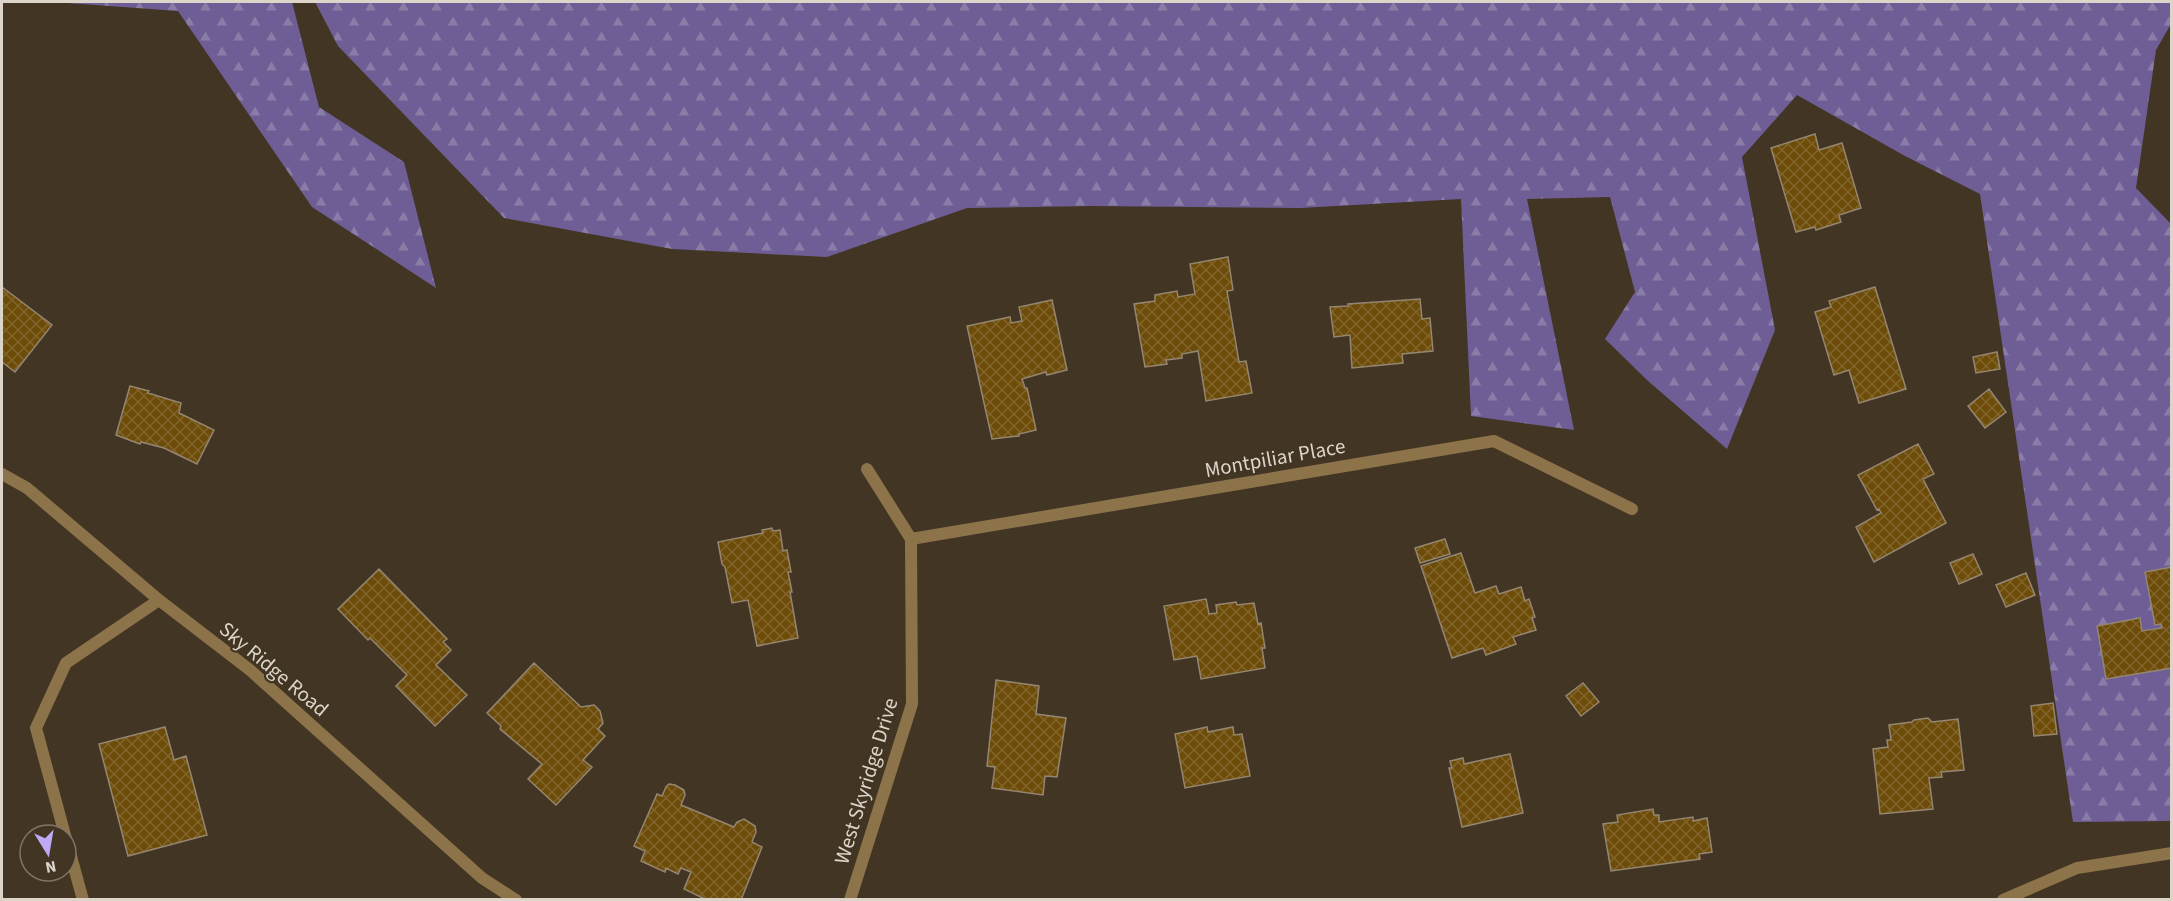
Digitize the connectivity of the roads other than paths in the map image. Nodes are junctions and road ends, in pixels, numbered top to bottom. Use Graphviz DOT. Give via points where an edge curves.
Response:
graph roads {
  1 [pos="867,469"];
  2 [pos="2,474"];
  3 [pos="1632,509"];
  4 [pos="911,539"];
  5 [pos="159,600"];
  6 [pos="62,823"];
  7 [pos="2172,853"];
  8 [pos="78,881"];
  9 [pos="83,900"];
  10 [pos="516,900"];
  11 [pos="850,900"];
  12 [pos="2004,900"];
  1 -- 4 [label="street"];
  2 -- 5 [label="street, Sky Ridge Road" via="27,489"];
  3 -- 4 [label="street, Montpiliar Place" via="1494,441"];
  4 -- 11 [label="street, West Skyridge Drive" via="912,704"];
  5 -- 6 [label="street" via="66,663 36,728"];
  5 -- 10 [label="street, Sky Ridge Road" via="250,670 482,878"];
  7 -- 12 [label="street" via="2077,868"];
  8 -- 9 [label="street"];
}
